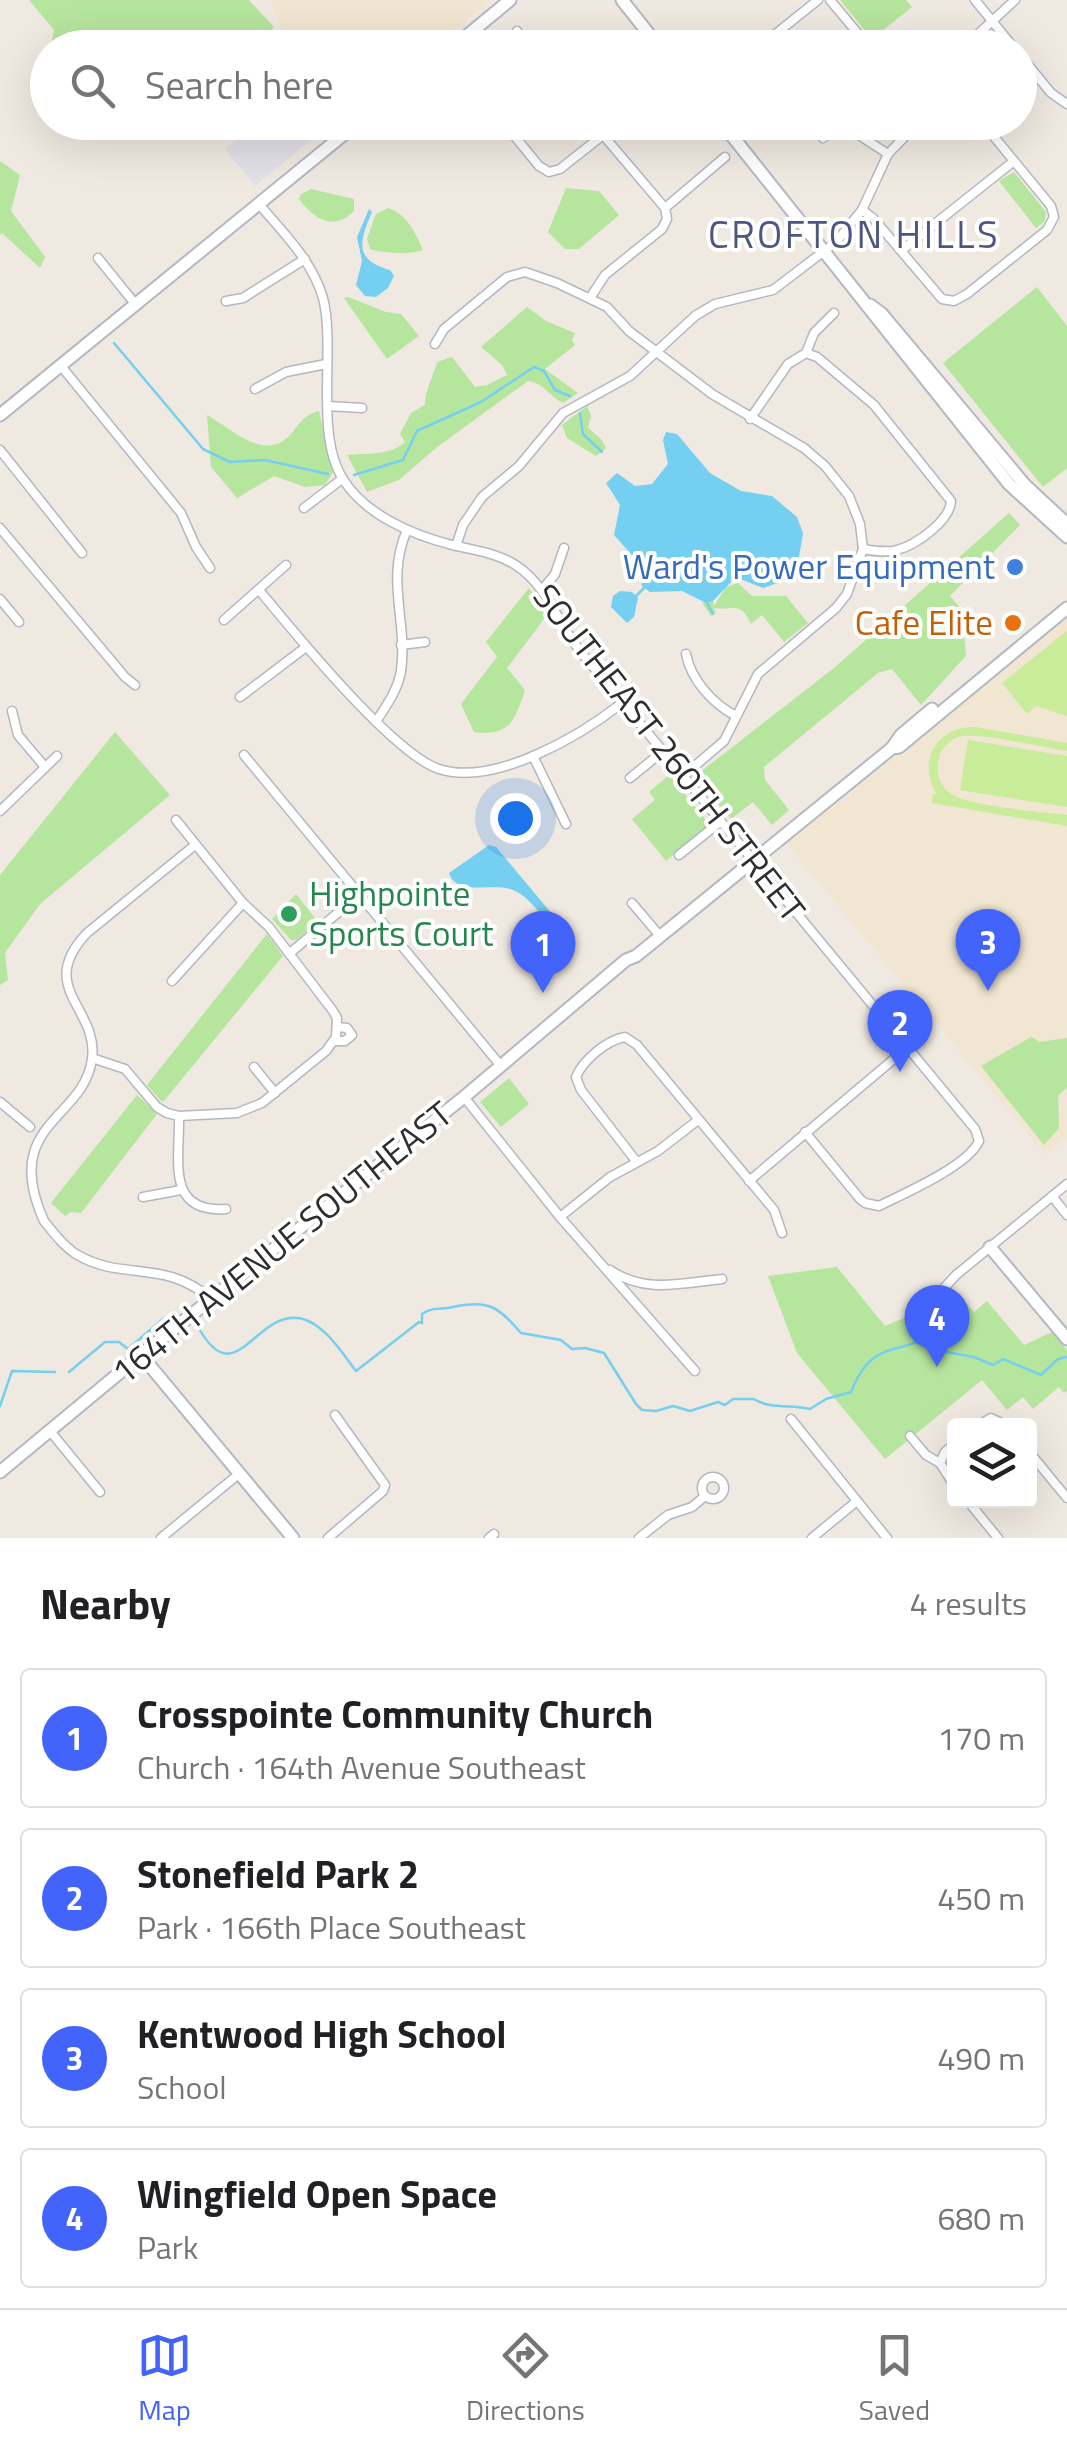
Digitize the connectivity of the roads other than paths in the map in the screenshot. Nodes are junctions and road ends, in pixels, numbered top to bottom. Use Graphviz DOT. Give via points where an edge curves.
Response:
graph roads {
  1 [pos="510,0"];
  2 [pos="622,0"];
  3 [pos="818,0"];
  4 [pos="830,0"];
  5 [pos="975,0"];
  6 [pos="1015,0"];
  7 [pos="992,21"];
  8 [pos="474,30"];
  9 [pos="646,30"];
  10 [pos="780,30"];
  11 [pos="855,30"];
  12 [pos="982,30"];
  13 [pos="999,30"];
  14 [pos="1037,76"];
  15 [pos="1067,104"];
  16 [pos="338,140"];
  17 [pos="518,140"];
  18 [pos="598,140"];
  19 [pos="606,140"];
  20 [pos="735,140"];
  21 [pos="866,140"];
  22 [pos="902,140"];
  23 [pos="997,140"];
  24 [pos="888,154"];
  25 [pos="725,157"];
  26 [pos="1014,161"];
  27 [pos="259,204"];
  28 [pos="665,208"];
  29 [pos="862,210"];
  30 [pos="902,250"];
  31 [pos="825,252"];
  32 [pos="98,258"];
  33 [pos="306,259"];
  34 [pos="707,292"];
  35 [pos="590,298"];
  36 [pos="226,301"];
  37 [pos="865,302"];
  38 [pos="715,304"];
  39 [pos="136,305"];
  40 [pos="834,313"];
  41 [pos="435,344"];
  42 [pos="656,352"];
  43 [pos="806,352"];
  44 [pos="326,364"];
  45 [pos="61,366"];
  46 [pos="255,388"];
  47 [pos="328,406"];
  48 [pos="362,408"];
  49 [pos="0,415"];
  50 [pos="750,419"];
  51 [pos="0,450"];
  52 [pos="342,478"];
  53 [pos="304,508"];
  54 [pos="1067,524"];
  55 [pos="0,528"];
  56 [pos="408,530"];
  57 [pos="1067,538"];
  58 [pos="456,546"];
  59 [pos="564,548"];
  60 [pos="863,549"];
  61 [pos="82,552"];
  62 [pos="286,565"];
  63 [pos="210,568"];
  64 [pos="543,589"];
  65 [pos="259,590"];
  66 [pos="1067,598"];
  67 [pos="0,599"];
  68 [pos="1067,608"];
  69 [pos="224,620"];
  70 [pos="19,622"];
  71 [pos="425,642"];
  72 [pos="400,645"];
  73 [pos="306,646"];
  74 [pos="686,654"];
  75 [pos="135,685"];
  76 [pos="240,697"];
  77 [pos="622,703"];
  78 [pos="12,711"];
  79 [pos="736,716"];
  80 [pos="376,720"];
  81 [pos="892,748"];
  82 [pos="662,752"];
  83 [pos="244,755"];
  84 [pos="56,756"];
  85 [pos="532,756"];
  86 [pos="45,767"];
  87 [pos="683,776"];
  88 [pos="630,778"];
  89 [pos="0,810"];
  90 [pos="176,820"];
  91 [pos="720,822"];
  92 [pos="566,824"];
  93 [pos="195,845"];
  94 [pos="679,855"];
  95 [pos="752,861"];
  96 [pos="359,895"];
  97 [pos="243,903"];
  98 [pos="632,903"];
  99 [pos="660,936"];
  100 [pos="290,953"];
  101 [pos="172,980"];
  102 [pos="907,1048"];
  103 [pos="92,1058"];
  104 [pos="500,1066"];
  105 [pos="254,1067"];
  106 [pos="275,1094"];
  107 [pos="464,1097"];
  108 [pos="0,1102"];
  109 [pos="178,1116"];
  110 [pos="698,1120"];
  111 [pos="30,1127"];
  112 [pos="805,1132"];
  113 [pos="25,1138"];
  114 [pos="636,1162"];
  115 [pos="19,1179"];
  116 [pos="749,1181"];
  117 [pos="1067,1184"];
  118 [pos="182,1190"];
  119 [pos="1052,1196"];
  120 [pos="143,1197"];
  121 [pos="226,1209"];
  122 [pos="1067,1215"];
  123 [pos="560,1217"];
  124 [pos="782,1233"];
  125 [pos="990,1247"];
  126 [pos="595,1258"];
  127 [pos="722,1280"];
  128 [pos="935,1298"];
  129 [pos="210,1299"];
  130 [pos="1067,1339"];
  131 [pos="141,1355"];
  132 [pos="695,1371"];
  133 [pos="335,1415"];
  134 [pos="791,1419"];
  135 [pos="50,1431"];
  136 [pos="910,1436"];
  137 [pos="947,1450"];
  138 [pos="1037,1462"];
  139 [pos="940,1463"];
  140 [pos="0,1472"];
  141 [pos="240,1474"];
  142 [pos="947,1474"];
  143 [pos="100,1492"];
  144 [pos="705,1496"];
  145 [pos="1067,1498"];
  146 [pos="858,1501"];
  147 [pos="974,1508"];
  148 [pos="161,1538"];
  149 [pos="293,1538"];
  150 [pos="328,1538"];
  151 [pos="639,1538"];
  152 [pos="812,1538"];
  153 [pos="887,1538"];
  154 [pos="998,1538"];
  1 -- 8 [label="street"];
  2 -- 9 [label="street"];
  3 -- 10 [label="street"];
  4 -- 11 [label="street"];
  5 -- 7 [label="street"];
  6 -- 7 [label="street"];
  7 -- 12 [label="street"];
  7 -- 13 [label="street"];
  14 -- 15 [label="street"];
  16 -- 27 [label="street"];
  17 -- 18 [label="street" via="549,172"];
  19 -- 28 [label="street"];
  20 -- 31 [label="street"];
  21 -- 24 [label="street"];
  22 -- 24 [label="street"];
  23 -- 26 [label="street"];
  24 -- 29 [label="street"];
  25 -- 28 [label="street"];
  26 -- 30 [label="street"];
  26 -- 30 [label="street" via="1051,206 1047,230 954,301 942,299"];
  27 -- 33 [label="street"];
  27 -- 39 [label="street"];
  28 -- 35 [label="street" via="662,229 605,275"];
  29 -- 30 [label="street"];
  29 -- 31 [label="street"];
  31 -- 37 [label="street"];
  31 -- 38 [label="street" via="772,290"];
  32 -- 39 [label="street"];
  33 -- 36 [label="street" via="243,298"];
  33 -- 44 [label="street" via="324,302"];
  34 -- 38 [label="street"];
  35 -- 41 [label="street" via="525,272 507,277"];
  35 -- 42 [label="street"];
  37 -- 54 [label="street" via="1024,485"];
  37 -- 57 [label="street" via="1008,484"];
  38 -- 42 [label="street"];
  39 -- 45 [label="street"];
  40 -- 43 [label="street" via="814,332"];
  42 -- 50 [label="street"];
  42 -- 58 [label="street" via="630,376 563,413 519,466 482,497"];
  43 -- 50 [label="street" via="788,364"];
  43 -- 60 [label="street" via="874,405 952,506 909,545"];
  44 -- 46 [label="street" via="286,372"];
  44 -- 47 [label="street"];
  45 -- 49 [label="street"];
  45 -- 63 [label="street" via="181,513"];
  47 -- 48 [label="street"];
  47 -- 52 [label="street"];
  50 -- 60 [label="street" via="804,448 835,477 858,515"];
  51 -- 61 [label="street"];
  52 -- 53 [label="street"];
  52 -- 56 [label="street, SOUTHEAST 260TH STREET" via="379,514"];
  55 -- 75 [label="street"];
  56 -- 58 [label="street, SOUTHEAST 260TH STREET"];
  56 -- 72 [label="street" via="396,563"];
  58 -- 64 [label="street, SOUTHEAST 260TH STREET" via="510,561"];
  59 -- 64 [label="street"];
  60 -- 79 [label="street" via="842,602 758,674"];
  62 -- 65 [label="street"];
  64 -- 77 [label="street, SOUTHEAST 260TH STREET" via="574,643"];
  65 -- 69 [label="street"];
  65 -- 73 [label="street"];
  66 -- 81 [label="street, 164TH AVENUE SOUTHEAST"];
  67 -- 70 [label="street"];
  68 -- 81 [label="street, 164TH AVENUE SOUTHEAST"];
  71 -- 72 [label="street"];
  72 -- 80 [label="street" via="401,671"];
  73 -- 76 [label="street"];
  73 -- 80 [label="street"];
  74 -- 79 [label="street" via="693,675"];
  77 -- 82 [label="street, SOUTHEAST 260TH STREET"];
  77 -- 85 [label="street" via="589,730"];
  78 -- 86 [label="street" via="18,735"];
  79 -- 87 [label="street" via="724,742"];
  80 -- 85 [label="street" via="410,753 456,772 471,774"];
  81 -- 95 [label="street, 164TH AVENUE SOUTHEAST"];
  82 -- 87 [label="street, SOUTHEAST 260TH STREET"];
  82 -- 88 [label="street"];
  83 -- 96 [label="street"];
  84 -- 86 [label="street"];
  85 -- 92 [label="street"];
  86 -- 89 [label="street"];
  87 -- 91 [label="street, SOUTHEAST 260TH STREET"];
  90 -- 93 [label="street"];
  91 -- 94 [label="street"];
  91 -- 95 [label="street, SOUTHEAST 260TH STREET"];
  93 -- 97 [label="street"];
  93 -- 103 [label="street" via="73,950 66,976"];
  95 -- 99 [label="street, 164TH AVENUE SOUTHEAST"];
  95 -- 102 [label="street, SOUTHEAST 260TH STREET"];
  96 -- 100 [label="street"];
  96 -- 104 [label="street"];
  97 -- 100 [label="street"];
  97 -- 101 [label="street"];
  98 -- 99 [label="street"];
  99 -- 104 [label="street, 164TH AVENUE SOUTHEAST"];
  100 -- 106 [label="street" via="334,1010 336,1035"];
  102 -- 112 [label="street"];
  102 -- 112 [label="street, SOUTHEAST 260TH STREET" via="975,1128 976,1148 871,1206"];
  103 -- 109 [label="street" via="125,1069 157,1107"];
  103 -- 111 [label="street" via="79,1085"];
  104 -- 107 [label="street, 164TH AVENUE SOUTHEAST"];
  105 -- 106 [label="street"];
  106 -- 109 [label="street" via="237,1112"];
  107 -- 123 [label="street"];
  107 -- 129 [label="street, 164TH AVENUE SOUTHEAST"];
  108 -- 111 [label="street"];
  109 -- 118 [label="street"];
  110 -- 114 [label="street"];
  110 -- 114 [label="street" via="637,1045 614,1039 576,1076"];
  110 -- 116 [label="street"];
  111 -- 113 [label="street"];
  112 -- 116 [label="street"];
  114 -- 123 [label="street"];
  115 -- 129 [label="street" via="26,1197 73,1252 106,1266 184,1278"];
  116 -- 124 [label="street" via="774,1210"];
  117 -- 119 [label="street"];
  118 -- 120 [label="street"];
  118 -- 121 [label="street" via="202,1210"];
  119 -- 122 [label="street"];
  119 -- 125 [label="street"];
  123 -- 126 [label="street"];
  125 -- 128 [label="street"];
  125 -- 130 [label="street"];
  126 -- 127 [label="street" via="631,1283"];
  126 -- 132 [label="street"];
  129 -- 131 [label="street, 164TH AVENUE SOUTHEAST"];
  131 -- 135 [label="street, 164TH AVENUE SOUTHEAST"];
  131 -- 141 [label="street"];
  133 -- 150 [label="street" via="385,1486"];
  134 -- 146 [label="street"];
  135 -- 140 [label="street, 164TH AVENUE SOUTHEAST"];
  135 -- 143 [label="street"];
  136 -- 139 [label="street"];
  137 -- 139 [label="street"];
  138 -- 145 [label="street"];
  139 -- 142 [label="street"];
  141 -- 148 [label="street"];
  141 -- 149 [label="street"];
  144 -- 151 [label="street"];
  146 -- 152 [label="street"];
  146 -- 153 [label="street"];
  147 -- 154 [label="street"];
}
